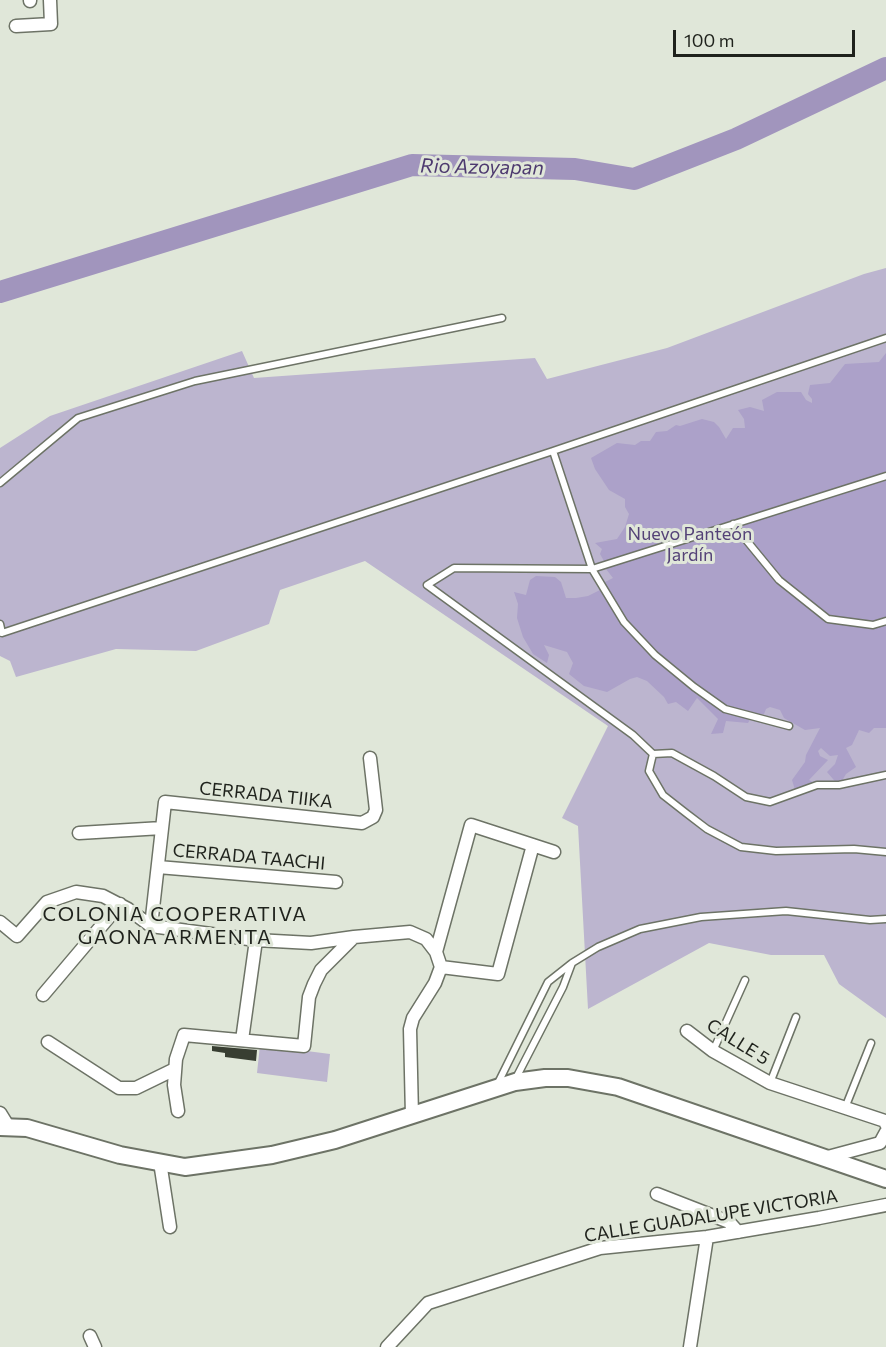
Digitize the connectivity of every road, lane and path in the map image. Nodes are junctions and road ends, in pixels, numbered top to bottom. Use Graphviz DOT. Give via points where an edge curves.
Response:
graph roads {
  1 [pos="50,0"];
  2 [pos="15,26"];
  3 [pos="502,318"];
  4 [pos="886,338"];
  5 [pos="553,451"];
  6 [pos="886,476"];
  7 [pos="0,483"];
  8 [pos="733,524"];
  9 [pos="592,569"];
  10 [pos="886,621"];
  11 [pos="0,624"];
  12 [pos="789,726"];
  13 [pos="653,754"];
  14 [pos="370,758"];
  15 [pos="886,775"];
  16 [pos="162,828"];
  17 [pos="79,833"];
  18 [pos="533,845"];
  19 [pos="554,852"];
  20 [pos="886,852"];
  21 [pos="158,867"];
  22 [pos="336,882"];
  23 [pos="120,904"];
  24 [pos="886,919"];
  25 [pos="0,922"];
  26 [pos="151,926"];
  27 [pos="354,937"];
  28 [pos="256,940"];
  29 [pos="436,952"];
  30 [pos="572,963"];
  31 [pos="441,967"];
  32 [pos="745,980"];
  33 [pos="43,994"];
  34 [pos="796,1017"];
  35 [pos="687,1031"];
  36 [pos="242,1040"];
  37 [pos="48,1042"];
  38 [pos="871,1043"];
  39 [pos="713,1051"];
  40 [pos="175,1069"];
  41 [pos="515,1082"];
  42 [pos="770,1083"];
  43 [pos="495,1088"];
  44 [pos="845,1108"];
  45 [pos="178,1111"];
  46 [pos="412,1116"];
  47 [pos="3,1122"];
  48 [pos="886,1122"];
  49 [pos="886,1132"];
  50 [pos="824,1158"];
  51 [pos="160,1162"];
  52 [pos="886,1179"];
  53 [pos="657,1194"];
  54 [pos="886,1205"];
  55 [pos="171,1227"];
  56 [pos="738,1232"];
  57 [pos="707,1237"];
  58 [pos="387,1347"];
  59 [pos="690,1347"];
  1 -- 2 [label="street" via="51,24"];
  3 -- 7 [label="lane" via="195,381 78,418"];
  4 -- 5 [label="lane"];
  5 -- 9 [label="lane"];
  5 -- 11 [label="lane" via="2,633"];
  6 -- 8 [label="lane"];
  8 -- 9 [label="lane"];
  8 -- 10 [label="lane" via="779,580 828,619 873,625"];
  9 -- 12 [label="lane" via="624,622 694,687 725,709"];
  9 -- 13 [label="lane" via="454,568 427,585 633,735"];
  13 -- 15 [label="lane" via="672,753 746,797 770,802 817,785 840,785"];
  13 -- 20 [label="lane" via="649,771 663,795 707,829 741,847"];
  14 -- 16 [label="street, CERRADA TIIKA" via="376,810 362,824 165,802"];
  16 -- 17 [label="street"];
  16 -- 21 [label="street"];
  18 -- 19 [label="street"];
  18 -- 29 [label="street" via="471,825"];
  18 -- 31 [label="street" via="498,974"];
  21 -- 22 [label="street, CERRADA TAACHI"];
  21 -- 26 [label="street"];
  23 -- 25 [label="street" via="103,896 76,892 47,902 17,936"];
  23 -- 26 [label="street"];
  23 -- 33 [label="street"];
  24 -- 30 [label="lane" via="786,911 701,917 640,929"];
  26 -- 28 [label="street"];
  27 -- 28 [label="street" via="311,943"];
  27 -- 29 [label="street" via="410,932 426,939"];
  27 -- 36 [label="street" via="321,970 314,984 304,1046"];
  28 -- 36 [label="street"];
  29 -- 31 [label="street"];
  30 -- 41 [label="lane"];
  30 -- 43 [label="lane" via="548,982"];
  31 -- 46 [label="street" via="410,1029"];
  32 -- 39 [label="lane"];
  34 -- 42 [label="lane"];
  35 -- 39 [label="street, CALLE 5"];
  36 -- 40 [label="street" via="184,1035"];
  37 -- 40 [label="street" via="119,1088 136,1088"];
  38 -- 44 [label="lane"];
  39 -- 42 [label="street, CALLE 5"];
  40 -- 45 [label="street"];
  41 -- 43 [label="street"];
  41 -- 50 [label="street" via="568,1078 618,1087"];
  42 -- 44 [label="street, CALLE 5"];
  43 -- 46 [label="street"];
  44 -- 48 [label="street, CALLE 5"];
  46 -- 51 [label="street" via="272,1155 186,1167"];
  47 -- 51 [label="street" via="120,1155"];
  49 -- 50 [label="street" via="880,1143"];
  50 -- 52 [label="street"];
  51 -- 55 [label="street"];
  53 -- 56 [label="street" via="729,1222"];
  54 -- 56 [label="street, CALLE GUADALUPE VICTORIA"];
  56 -- 57 [label="street, CALLE GUADALUPE VICTORIA"];
  57 -- 58 [label="street, CALLE GUADALUPE VICTORIA" via="600,1248 428,1303"];
  57 -- 59 [label="street"];
}
